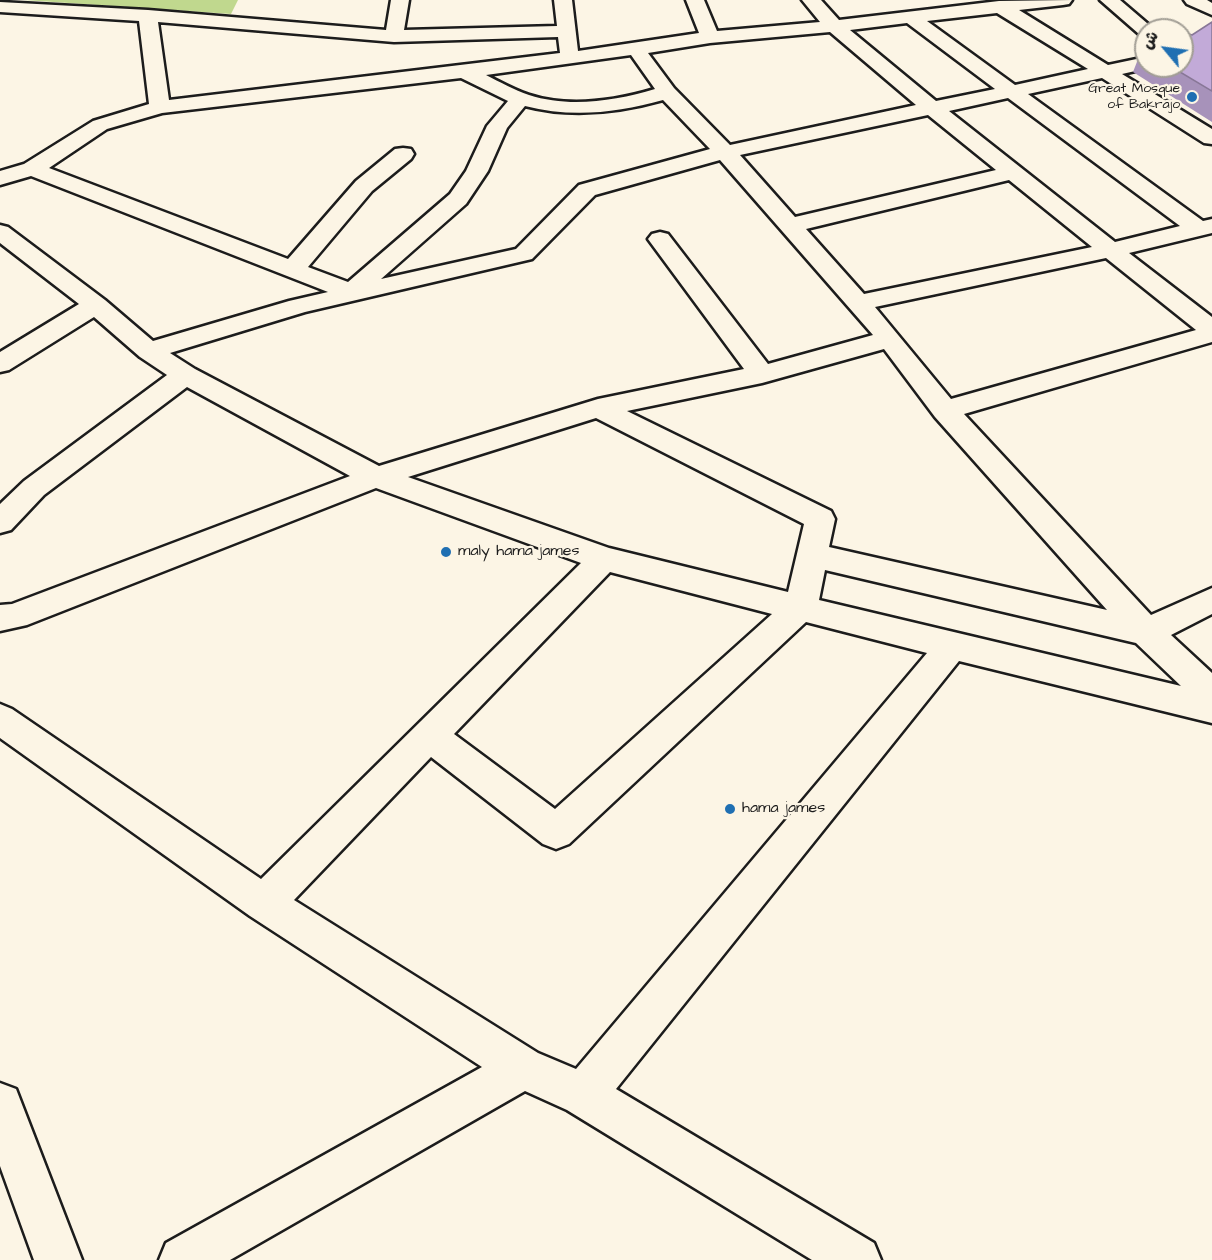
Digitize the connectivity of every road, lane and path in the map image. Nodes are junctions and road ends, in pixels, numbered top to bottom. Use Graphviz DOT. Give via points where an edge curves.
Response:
graph roads {
  1 [pos="400,0"];
  2 [pos="563,0"];
  3 [pos="695,0"];
  4 [pos="811,0"];
  5 [pos="1063,0"];
  6 [pos="1109,0"];
  7 [pos="1193,0"];
  8 [pos="958,5"];
  9 [pos="999,6"];
  10 [pos="0,7"];
  11 [pos="1212,10"];
  12 [pos="148,16"];
  13 [pos="910,17"];
  14 [pos="1134,20"];
  15 [pos="834,26"];
  16 [pos="567,31"];
  17 [pos="394,36"];
  18 [pos="710,37"];
  19 [pos="636,49"];
  20 [pos="570,58"];
  21 [pos="1134,66"];
  22 [pos="464,72"];
  23 [pos="1106,73"];
  24 [pos="667,92"];
  25 [pos="1012,92"];
  26 [pos="520,99"];
  27 [pos="160,107"];
  28 [pos="932,108"];
  29 [pos="1212,138"];
  30 [pos="725,152"];
  31 [pos="403,154"];
  32 [pos="32,169"];
  33 [pos="1011,172"];
  34 [pos="0,178"];
  35 [pos="788,226"];
  36 [pos="1205,227"];
  37 [pos="0,231"];
  38 [pos="660,239"];
  39 [pos="1110,250"];
  40 [pos="293,269"];
  41 [pos="351,292"];
  42 [pos="857,303"];
  43 [pos="96,305"];
  44 [pos="1212,332"];
  45 [pos="890,339"];
  46 [pos="149,351"];
  47 [pos="0,364"];
  48 [pos="762,374"];
  49 [pos="185,375"];
  50 [pos="598,408"];
  51 [pos="945,410"];
  52 [pos="376,477"];
  53 [pos="0,522"];
  54 [pos="812,555"];
  55 [pos="604,559"];
  56 [pos="1212,600"];
  57 [pos="801,607"];
  58 [pos="0,618"];
  59 [pos="1146,632"];
  60 [pos="952,646"];
  61 [pos="1212,694"];
  62 [pos="1212,708"];
  63 [pos="0,719"];
  64 [pos="429,735"];
  65 [pos="264,903"];
  66 [pos="523,1068"];
  67 [pos="583,1094"];
  68 [pos="0,1106"];
  69 [pos="58,1260"];
  70 [pos="183,1260"];
  71 [pos="857,1260"];
  1 -- 17 [label="street"];
  2 -- 16 [label="street"];
  3 -- 18 [label="street"];
  4 -- 15 [label="street"];
  5 -- 9 [label="street"];
  6 -- 14 [label="street"];
  7 -- 11 [label="street"];
  8 -- 9 [label="street"];
  8 -- 13 [label="street"];
  9 -- 23 [label="street"];
  10 -- 12 [label="street"];
  12 -- 17 [label="street" via="245,16"];
  12 -- 27 [label="street"];
  13 -- 15 [label="street"];
  13 -- 25 [label="street"];
  15 -- 18 [label="street"];
  15 -- 28 [label="street"];
  16 -- 17 [label="street"];
  16 -- 20 [label="street"];
  18 -- 19 [label="street"];
  19 -- 20 [label="street"];
  19 -- 24 [label="street"];
  20 -- 22 [label="street"];
  21 -- 23 [label="street"];
  22 -- 26 [label="street"];
  22 -- 27 [label="street"];
  23 -- 25 [label="street"];
  23 -- 29 [label="street"];
  24 -- 26 [label="street" via="592,108 548,106"];
  24 -- 30 [label="street"];
  25 -- 28 [label="street"];
  25 -- 36 [label="street"];
  26 -- 41 [label="street" via="497,126 477,171 458,199"];
  27 -- 32 [label="street" via="100,125"];
  28 -- 30 [label="street"];
  28 -- 33 [label="street"];
  30 -- 35 [label="street"];
  30 -- 41 [label="street" via="587,190 524,254"];
  31 -- 40 [label="street" via="364,186"];
  32 -- 34 [label="street"];
  32 -- 40 [label="street"];
  33 -- 35 [label="street"];
  33 -- 39 [label="street"];
  35 -- 42 [label="street"];
  36 -- 39 [label="street"];
  37 -- 43 [label="street"];
  38 -- 48 [label="street"];
  39 -- 42 [label="street"];
  39 -- 44 [label="street"];
  40 -- 41 [label="street"];
  41 -- 46 [label="street"];
  42 -- 45 [label="street"];
  43 -- 46 [label="street"];
  43 -- 47 [label="street"];
  44 -- 51 [label="street"];
  45 -- 48 [label="street"];
  45 -- 51 [label="street"];
  46 -- 49 [label="street"];
  48 -- 50 [label="street"];
  49 -- 52 [label="street"];
  49 -- 53 [label="street" via="34,488"];
  50 -- 52 [label="street"];
  50 -- 54 [label="street" via="820,519"];
  51 -- 59 [label="street"];
  52 -- 55 [label="street"];
  52 -- 58 [label="street" via="15,616"];
  54 -- 57 [label="street"];
  54 -- 59 [label="street"];
  55 -- 57 [label="street"];
  55 -- 64 [label="street"];
  56 -- 59 [label="street"];
  57 -- 60 [label="street"];
  57 -- 64 [label="street" via="556,832"];
  59 -- 61 [label="street"];
  60 -- 62 [label="street"];
  60 -- 67 [label="street"];
  63 -- 65 [label="street"];
  64 -- 65 [label="street"];
  65 -- 66 [label="street"];
  66 -- 67 [label="street"];
  66 -- 70 [label="street"];
  67 -- 71 [label="street"];
  68 -- 69 [label="street"];
}
